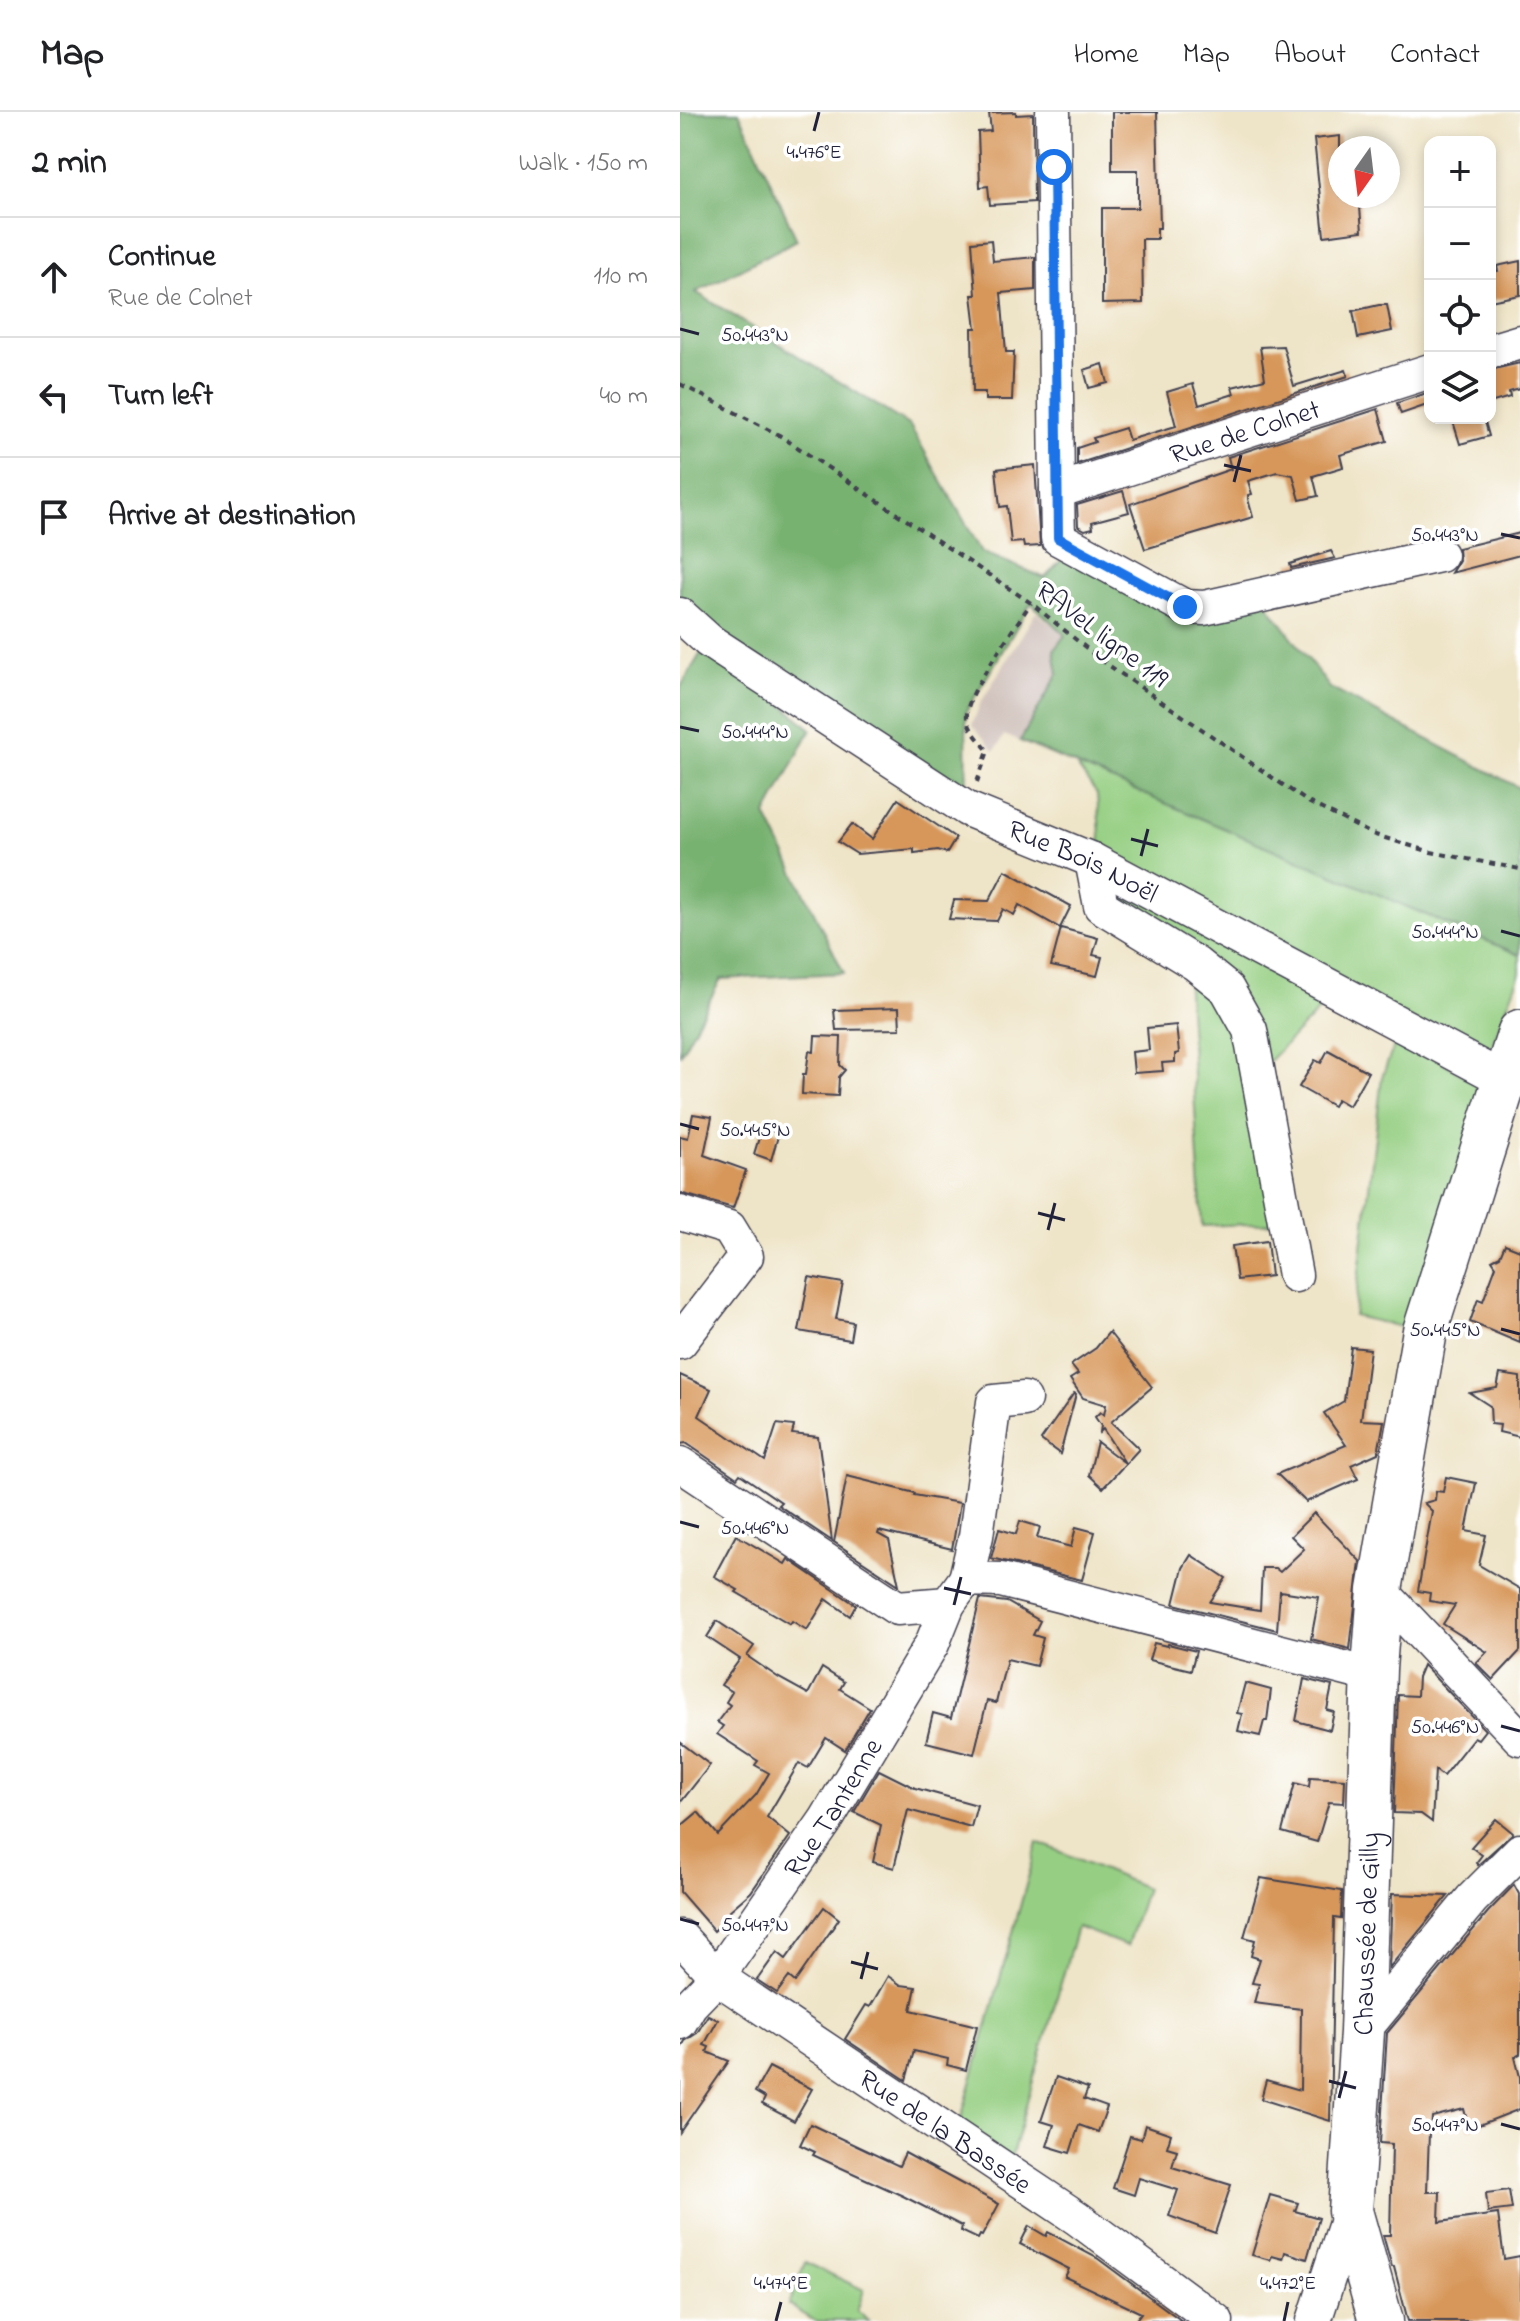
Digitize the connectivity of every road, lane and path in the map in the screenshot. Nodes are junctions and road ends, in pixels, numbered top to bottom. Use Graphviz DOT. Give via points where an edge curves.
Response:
graph roads {
  1 [pos="1053,112"];
  2 [pos="1520,342"];
  3 [pos="1496,349"];
  4 [pos="1424,373"];
  5 [pos="680,384"];
  6 [pos="1057,491"];
  7 [pos="1440,555"];
  8 [pos="1031,603"];
  9 [pos="680,615"];
  10 [pos="988,751"];
  11 [pos="1092,860"];
  12 [pos="1520,869"];
  13 [pos="1520,1032"];
  14 [pos="1503,1079"];
  15 [pos="680,1213"];
  16 [pos="1295,1275"];
  17 [pos="680,1342"];
  18 [pos="1024,1399"];
  19 [pos="680,1464"];
  20 [pos="1380,1590"];
  21 [pos="957,1591"];
  22 [pos="1374,1676"];
  23 [pos="1520,1738"];
  24 [pos="1520,1851"];
  25 [pos="680,1937"];
  26 [pos="717,1977"];
  27 [pos="680,2022"];
  28 [pos="1362,2032"];
  29 [pos="1350,2211"];
  30 [pos="1216,2321"];
  31 [pos="1314,2321"];
  32 [pos="1381,2321"];
  1 -- 6 [label="street"];
  2 -- 3 [label="street"];
  4 -- 6 [label="street, Rue de Colnet"];
  5 -- 8 [label="path, RAVeL ligne 119" via="779,435"];
  6 -- 7 [label="street" via="1058,538 1185,607 1204,608"];
  8 -- 10 [label="path" via="966,712 969,727"];
  8 -- 12 [label="path, RAVeL ligne 119" via="1101,660 1308,802 1372,834"];
  9 -- 11 [label="street, Rue Bois Noël" via="709,641 967,809"];
  11 -- 14 [label="street, Rue Bois Noël"];
  11 -- 16 [label="street" via="1101,906 1227,989 1250,1030"];
  13 -- 14 [label="main road, Chaussée de Gilly"];
  14 -- 20 [label="main road, Chaussée de Gilly" via="1425,1331"];
  15 -- 17 [label="street" via="729,1228 746,1256"];
  18 -- 21 [label="street, Rue Tantenne" via="994,1402 976,1536"];
  19 -- 21 [label="street" via="897,1608"];
  20 -- 22 [label="main road, Chaussée de Gilly"];
  20 -- 23 [label="street"];
  21 -- 22 [label="street" via="1001,1580"];
  21 -- 26 [label="street, Rue Tantenne" via="932,1644 826,1820"];
  22 -- 28 [label="main road, Chaussée de Gilly"];
  24 -- 28 [label="street" via="1472,1899"];
  25 -- 26 [label="street, Rue de la Bassée"];
  26 -- 27 [label="street, Rue Tantenne"];
  26 -- 30 [label="street, Rue de la Bassée" via="1077,2218"];
  28 -- 29 [label="main road, Chaussée de Gilly"];
  29 -- 31 [label="street"];
  29 -- 32 [label="main road, Chaussée de Gilly"];
}
